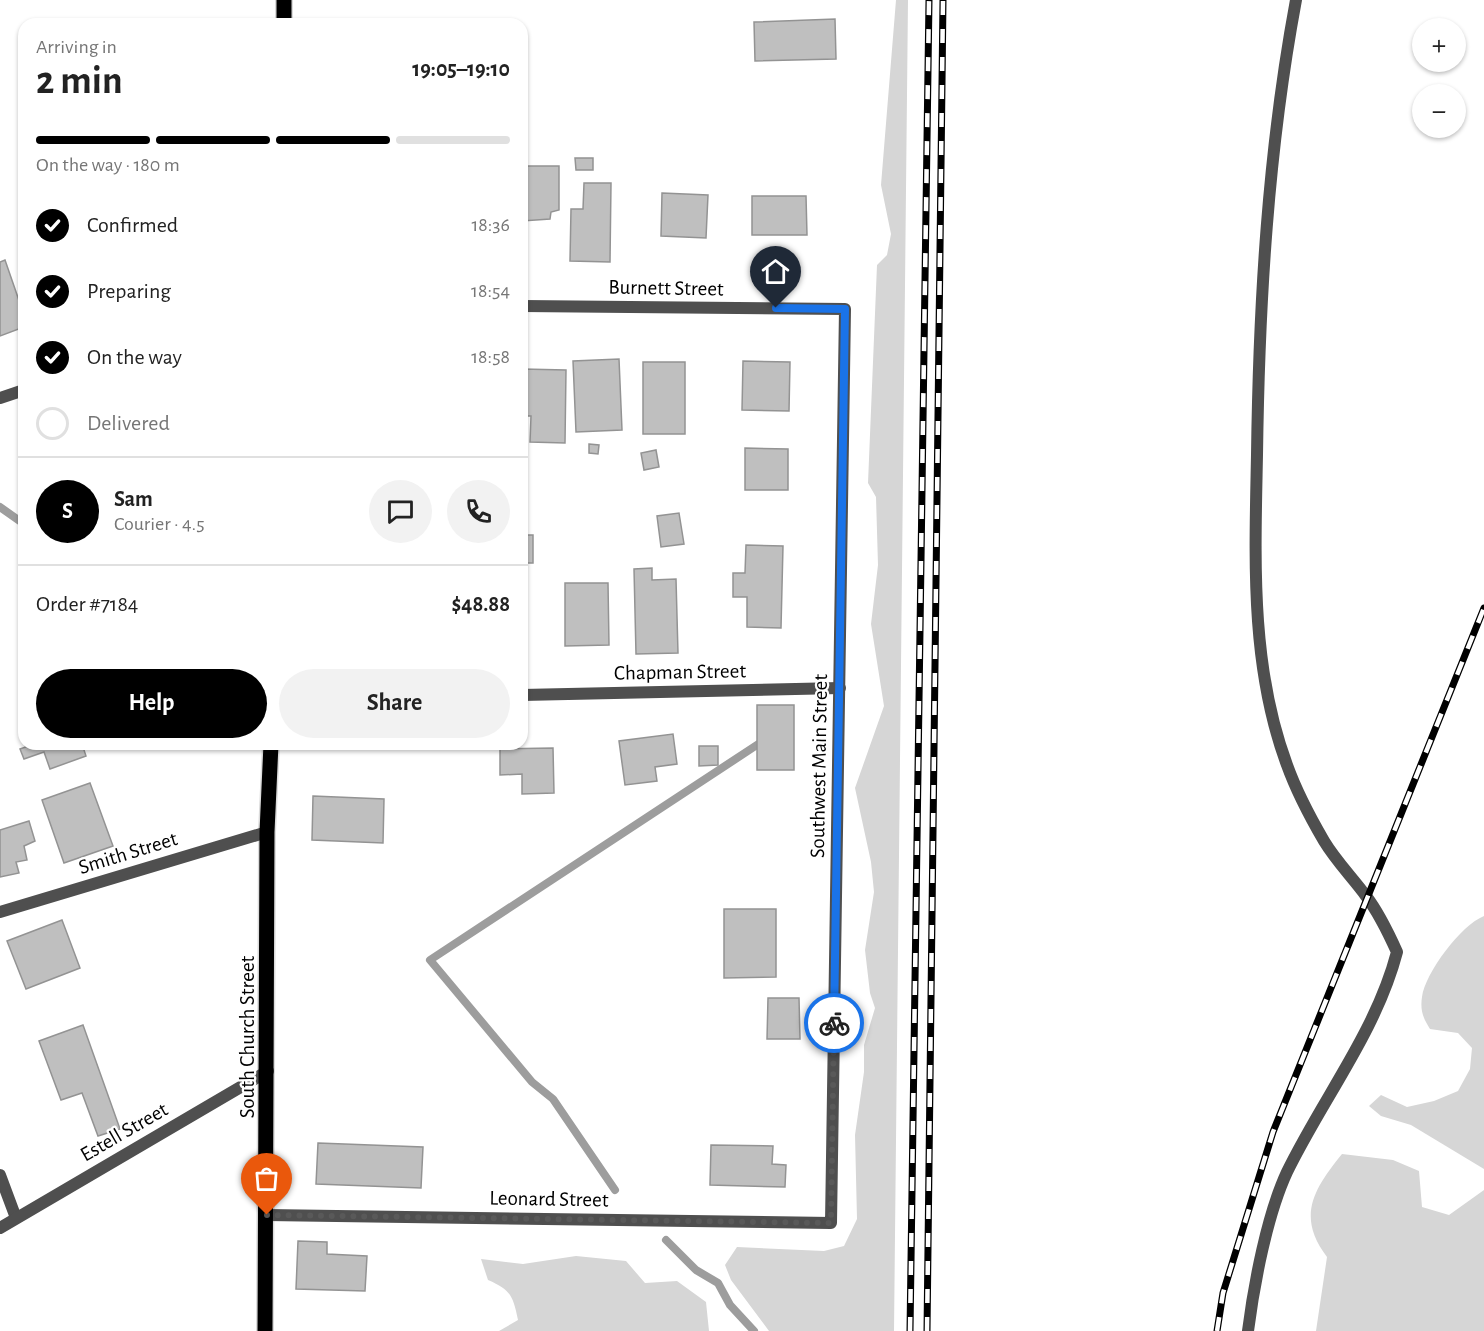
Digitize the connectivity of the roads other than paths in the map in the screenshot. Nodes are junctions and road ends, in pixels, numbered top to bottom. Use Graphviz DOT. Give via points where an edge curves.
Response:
graph roads {
  1 [pos="284,0"];
  2 [pos="1296,0"];
  3 [pos="284,18"];
  4 [pos="528,306"];
  5 [pos="845,309"];
  6 [pos="18,392"];
  7 [pos="0,398"];
  8 [pos="840,688"];
  9 [pos="528,695"];
  10 [pos="271,750"];
  11 [pos="267,832"];
  12 [pos="0,912"];
  13 [pos="268,1071"];
  14 [pos="0,1175"];
  15 [pos="267,1215"];
  16 [pos="16,1218"];
  17 [pos="831,1223"];
  18 [pos="0,1228"];
  19 [pos="265,1331"];
  20 [pos="1248,1331"];
  1 -- 3 [label="main road"];
  2 -- 20 [label="street" via="1275,137 1263,265 1255,538 1259,650 1271,712 1287,765 1324,840 1367,896 1397,952 1379,1008 1286,1174 1259,1264"];
  4 -- 5 [label="street, Burnett Street"];
  5 -- 8 [label="street, Southwest Main Street"];
  6 -- 7 [label="street"];
  8 -- 9 [label="street, Chapman Street"];
  8 -- 17 [label="street, Southwest Main Street"];
  10 -- 11 [label="main road, South Church Street"];
  11 -- 12 [label="street, Smith Street"];
  11 -- 13 [label="main road, South Church Street"];
  13 -- 15 [label="main road, South Church Street"];
  13 -- 16 [label="street, Estell Street"];
  14 -- 16 [label="street"];
  15 -- 17 [label="street, Leonard Street"];
  15 -- 19 [label="main road, South Church Street"];
  16 -- 18 [label="street, Estell Street"];
}
